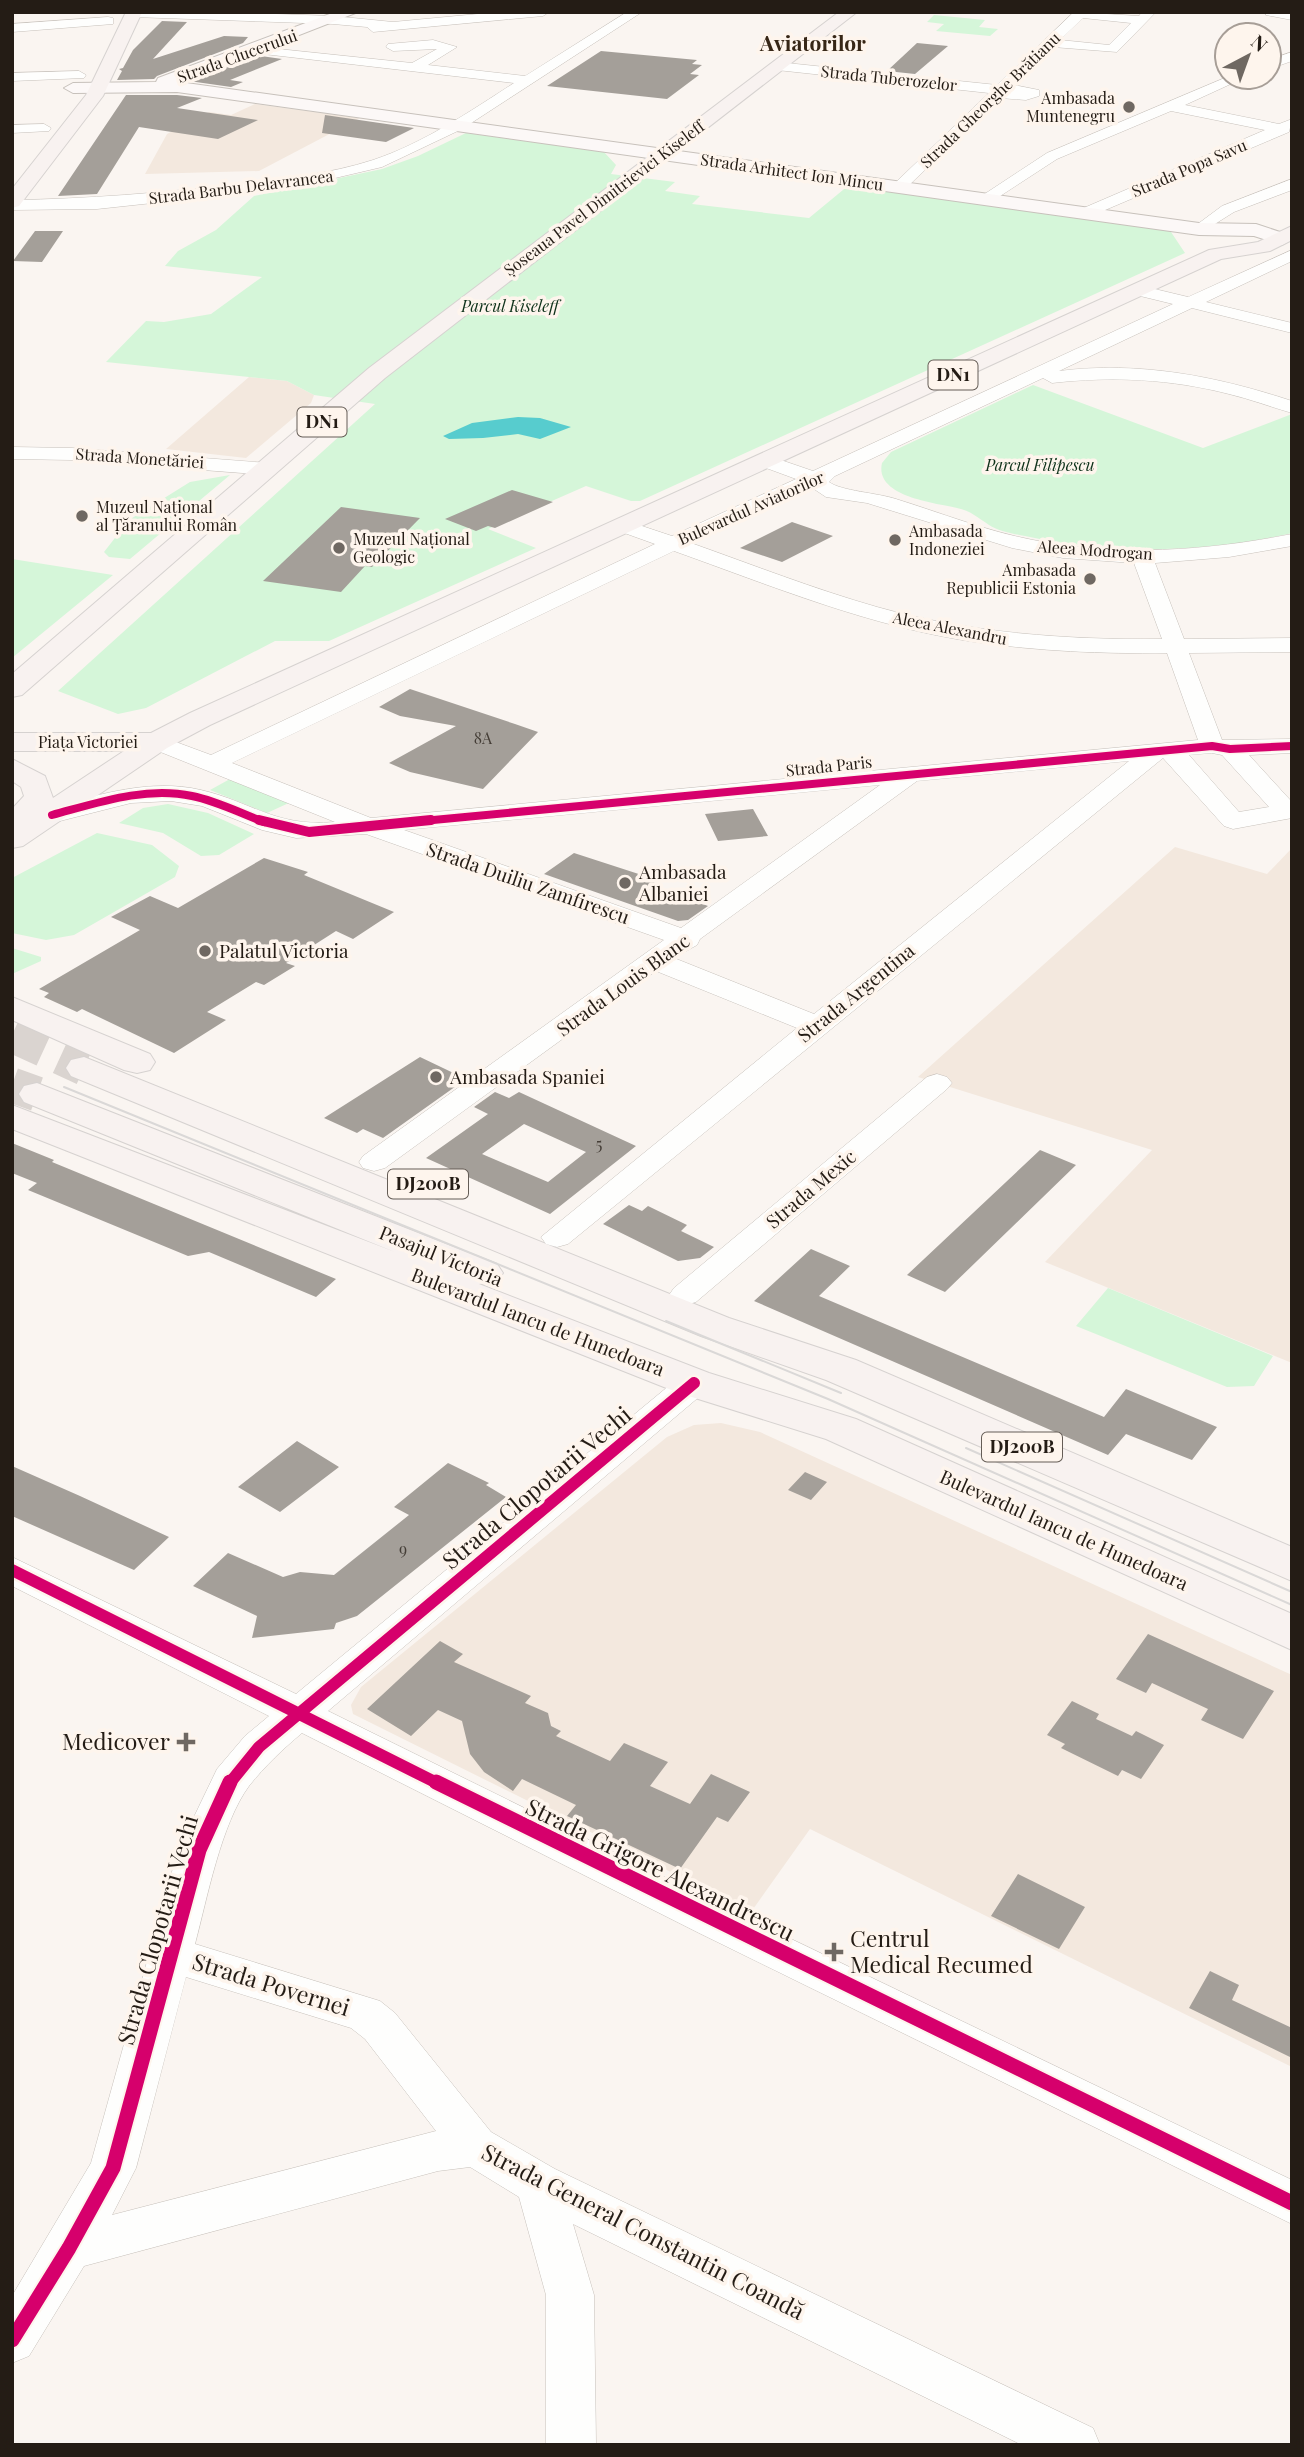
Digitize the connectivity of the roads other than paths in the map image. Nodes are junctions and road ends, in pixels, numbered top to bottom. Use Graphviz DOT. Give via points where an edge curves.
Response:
graph roads {
  1 [pos="350,12"];
  2 [pos="452,12"];
  3 [pos="543,12"];
  4 [pos="636,12"];
  5 [pos="849,12"];
  6 [pos="1271,12"];
  7 [pos="134,13"];
  8 [pos="1081,13"];
  9 [pos="230,14"];
  10 [pos="1146,16"];
  11 [pos="1292,16"];
  12 [pos="333,20"];
  13 [pos="431,23"];
  14 [pos="393,26"];
  15 [pos="105,27"];
  16 [pos="12,28"];
  17 [pos="298,33"];
  18 [pos="12,41"];
  19 [pos="1050,43"];
  20 [pos="255,49"];
  21 [pos="344,60"];
  22 [pos="777,66"];
  23 [pos="413,68"];
  24 [pos="80,74"];
  25 [pos="12,77"];
  26 [pos="101,81"];
  27 [pos="529,81"];
  28 [pos="169,85"];
  29 [pos="1213,88"];
  30 [pos="1000,90"];
  31 [pos="1169,106"];
  32 [pos="52,117"];
  33 [pos="457,126"];
  34 [pos="1288,128"];
  35 [pos="12,129"];
  36 [pos="681,140"];
  37 [pos="615,148"];
  38 [pos="29,149"];
  39 [pos="662,154"];
  40 [pos="709,161"];
  41 [pos="643,169"];
  42 [pos="1292,184"];
  43 [pos="899,187"];
  44 [pos="985,199"];
  45 [pos="12,203"];
  46 [pos="1086,213"];
  47 [pos="1199,229"];
  48 [pos="1285,237"];
  49 [pos="1223,240"];
  50 [pos="1138,290"];
  51 [pos="1190,303"];
  52 [pos="1292,328"];
  53 [pos="1090,351"];
  54 [pos="1128,373"];
  55 [pos="1025,381"];
  56 [pos="1292,407"];
  57 [pos="12,453"];
  58 [pos="863,457"];
  59 [pos="765,461"];
  60 [pos="268,469"];
  61 [pos="816,479"];
  62 [pos="861,488"];
  63 [pos="623,526"];
  64 [pos="1292,540"];
  65 [pos="672,544"];
  66 [pos="1142,555"];
  67 [pos="1292,645"];
  68 [pos="1174,648"];
  69 [pos="12,690"];
  70 [pos="12,742"];
  71 [pos="157,742"];
  72 [pos="1292,746"];
  73 [pos="1221,747"];
  74 [pos="1163,750"];
  75 [pos="211,764"];
  76 [pos="12,768"];
  77 [pos="911,774"];
  78 [pos="838,781"];
  79 [pos="302,800"];
  80 [pos="871,806"];
  81 [pos="1289,810"];
  82 [pos="51,815"];
  83 [pos="263,822"];
  84 [pos="12,824"];
  85 [pos="370,827"];
  86 [pos="12,839"];
  87 [pos="687,939"];
  88 [pos="656,961"];
  89 [pos="12,1007"];
  90 [pos="816,1024"];
  91 [pos="84,1068"];
  92 [pos="937,1083"];
  93 [pos="25,1105"];
  94 [pos="374,1162"];
  95 [pos="557,1237"];
  96 [pos="677,1301"];
  97 [pos="694,1383"];
  98 [pos="841,1429"];
  99 [pos="1292,1565"];
  100 [pos="12,1570"];
  101 [pos="1292,1633"];
  102 [pos="299,1714"];
  103 [pos="172,1955"];
  104 [pos="475,2146"];
  105 [pos="539,2184"];
  106 [pos="1292,2203"];
  107 [pos="69,2248"];
  108 [pos="12,2340"];
  109 [pos="571,2445"];
  110 [pos="1075,2445"];
  1 -- 12 [label="main road, Strada Clucerului"];
  2 -- 13 [label="street"];
  3 -- 13 [label="street"];
  4 -- 27 [label="street, Strada Barbu Delavrancea"];
  5 -- 22 [label="main road, Șoseaua Pavel Dimitrievici Kiseleff / DN1"];
  6 -- 11 [label="street"];
  7 -- 9 [label="street"];
  7 -- 26 [label="main road"];
  8 -- 10 [label="street"];
  8 -- 19 [label="street, Strada Gheorghe Brătianu"];
  9 -- 12 [label="street"];
  10 -- 19 [label="street" via="1112,49"];
  12 -- 14 [label="street"];
  12 -- 17 [label="main road, Strada Clucerului"];
  13 -- 14 [label="street"];
  14 -- 17 [label="street"];
  15 -- 16 [label="street"];
  15 -- 18 [label="street"];
  17 -- 20 [label="main road, Strada Clucerului"];
  19 -- 30 [label="street, Strada Gheorghe Brătianu"];
  20 -- 21 [label="street"];
  20 -- 28 [label="main road, Strada Clucerului"];
  21 -- 23 [label="street"];
  21 -- 23 [label="street" via="373,49 450,47"];
  22 -- 30 [label="street, Strada Tuberozelor"];
  22 -- 36 [label="main road, Șoseaua Pavel Dimitrievici Kiseleff / DN1"];
  23 -- 27 [label="street"];
  24 -- 25 [label="street"];
  24 -- 26 [label="main road, Strada Arhitect Ion Mincu"];
  24 -- 32 [label="main road"];
  26 -- 28 [label="main road, Strada Arhitect Ion Mincu"];
  26 -- 45 [label="main road"];
  27 -- 33 [label="street, Strada Barbu Delavrancea"];
  28 -- 33 [label="main road, Strada Arhitect Ion Mincu"];
  29 -- 31 [label="street"];
  30 -- 43 [label="street, Strada Gheorghe Brătianu"];
  31 -- 34 [label="street"];
  31 -- 44 [label="street" via="1052,156"];
  32 -- 35 [label="street"];
  32 -- 38 [label="main road"];
  33 -- 37 [label="main road, Strada Arhitect Ion Mincu"];
  33 -- 45 [label="street, Strada Barbu Delavrancea" via="394,158 318,178 97,204"];
  34 -- 46 [label="street, Strada Popa Savu"];
  36 -- 37 [label="main road"];
  36 -- 39 [label="main road, Șoseaua Pavel Dimitrievici Kiseleff / DN1"];
  36 -- 40 [label="main road" via="686,151"];
  37 -- 39 [label="main road, Strada Arhitect Ion Mincu"];
  37 -- 41 [label="main road" via="638,158"];
  39 -- 40 [label="main road, Strada Arhitect Ion Mincu"];
  39 -- 41 [label="main road, Șoseaua Pavel Dimitrievici Kiseleff / DN1"];
  40 -- 43 [label="main road, Strada Arhitect Ion Mincu"];
  41 -- 60 [label="main road, Șoseaua Pavel Dimitrievici Kiseleff / DN1" via="397,357"];
  42 -- 47 [label="street" via="1228,209"];
  43 -- 44 [label="main road, Strada Arhitect Ion Mincu"];
  44 -- 46 [label="main road, Strada Arhitect Ion Mincu"];
  46 -- 47 [label="main road, Strada Arhitect Ion Mincu"];
  47 -- 49 [label="main road, Strada Arhitect Ion Mincu"];
  48 -- 49 [label="main road, DN1"];
  48 -- 49 [label="main road, Strada Arhitect Ion Mincu" via="1263,231"];
  48 -- 51 [label="street, Bulevardul Aviatorilor"];
  49 -- 50 [label="main road, Bulevardul Aviatorilor / DN1"];
  50 -- 51 [label="street"];
  50 -- 59 [label="main road, Bulevardul Aviatorilor / DN1"];
  51 -- 52 [label="street"];
  51 -- 53 [label="street, Bulevardul Aviatorilor"];
  53 -- 54 [label="street" via="1092,360"];
  53 -- 55 [label="street, Bulevardul Aviatorilor"];
  54 -- 55 [label="street"];
  54 -- 56 [label="street" via="1235,390"];
  55 -- 58 [label="street, Bulevardul Aviatorilor"];
  57 -- 60 [label="street, Strada Monetăriei"];
  58 -- 61 [label="street, Bulevardul Aviatorilor"];
  58 -- 62 [label="street" via="855,469"];
  59 -- 61 [label="street, Aleea Modrogan"];
  59 -- 63 [label="main road, Bulevardul Aviatorilor / DN1"];
  60 -- 69 [label="main road, Șoseaua Pavel Dimitrievici Kiseleff / DN1"];
  61 -- 62 [label="street, Aleea Modrogan" via="829,491"];
  61 -- 65 [label="street, Bulevardul Aviatorilor"];
  62 -- 66 [label="street, Aleea Modrogan" via="1034,547"];
  63 -- 65 [label="street, Aleea Alexandru"];
  63 -- 71 [label="main road, Bulevardul Aviatorilor / DN1"];
  64 -- 66 [label="street, Aleea Modrogan" via="1236,550"];
  65 -- 68 [label="street, Aleea Alexandru" via="823,597 926,625 1046,645"];
  65 -- 75 [label="street, Bulevardul Aviatorilor"];
  66 -- 68 [label="street"];
  67 -- 68 [label="street, Aleea Alexandru"];
  68 -- 73 [label="street"];
  70 -- 71 [label="main road, Piața Victoriei"];
  71 -- 75 [label="street, Strada Duiliu Zamfirescu"];
  71 -- 82 [label="main road, Piața Victoriei / DN1"];
  72 -- 73 [label="street, Strada Paris"];
  73 -- 74 [label="street, Strada Paris"];
  73 -- 81 [label="street"];
  74 -- 77 [label="street, Strada Paris"];
  74 -- 81 [label="street" via="1233,821"];
  74 -- 90 [label="street, Strada Argentina"];
  75 -- 79 [label="street, Strada Duiliu Zamfirescu"];
  76 -- 84 [label="main road" via="34,782 39,796"];
  77 -- 78 [label="street, Strada Paris"];
  77 -- 80 [label="street, Strada Louis Blanc"];
  78 -- 80 [label="street" via="860,793"];
  78 -- 85 [label="street, Strada Paris"];
  79 -- 83 [label="street"];
  79 -- 85 [label="street, Strada Duiliu Zamfirescu"];
  80 -- 87 [label="street, Strada Louis Blanc"];
  82 -- 83 [label="street, Strada Duiliu Zamfirescu" via="131,796 173,793 212,801"];
  82 -- 86 [label="main road, Piața Victoriei / DN1"];
  83 -- 85 [label="street, Strada Duiliu Zamfirescu" via="293,832"];
  85 -- 87 [label="street, Strada Duiliu Zamfirescu"];
  87 -- 88 [label="street, Strada Louis Blanc"];
  88 -- 90 [label="street"];
  88 -- 94 [label="street, Strada Louis Blanc"];
  89 -- 94 [label="main road, DJ200B"];
  90 -- 95 [label="street, Strada Argentina"];
  91 -- 96 [label="main road, Pasajul Victoria"];
  92 -- 96 [label="street, Strada Mexic"];
  93 -- 97 [label="main road, Bulevardul Iancu de Hunedoara / DJ200B"];
  93 -- 98 [label="main road, Pasajul Victoria" via="500,1280"];
  94 -- 95 [label="main road, DJ200B"];
  95 -- 96 [label="main road, DJ200B"];
  96 -- 99 [label="main road, DJ200B" via="748,1340 841,1370"];
  97 -- 98 [label="main road, Bulevardul Iancu de Hunedoara / DJ200B"];
  97 -- 102 [label="street, Strada Clopotarii Vechi"];
  98 -- 101 [label="main road, Bulevardul Iancu de Hunedoara / DJ200B"];
  100 -- 102 [label="street, Strada Grigore Alexandrescu"];
  102 -- 103 [label="street, Strada Clopotarii Vechi" via="244,1762 218,1803 199,1850"];
  102 -- 106 [label="street, Strada Grigore Alexandrescu"];
  103 -- 104 [label="street, Strada Povernei" via="365,2014 380,2026"];
  103 -- 107 [label="street, Strada Clopotarii Vechi" via="113,2168"];
  104 -- 105 [label="street, Strada General Constantin Coandă"];
  104 -- 107 [label="street, Strada General Constantin Coandă" via="405,2158"];
  105 -- 109 [label="street" via="570,2295"];
  105 -- 110 [label="street, Strada General Constantin Coandă"];
  107 -- 108 [label="street, Strada Clopotarii Vechi"];
}
